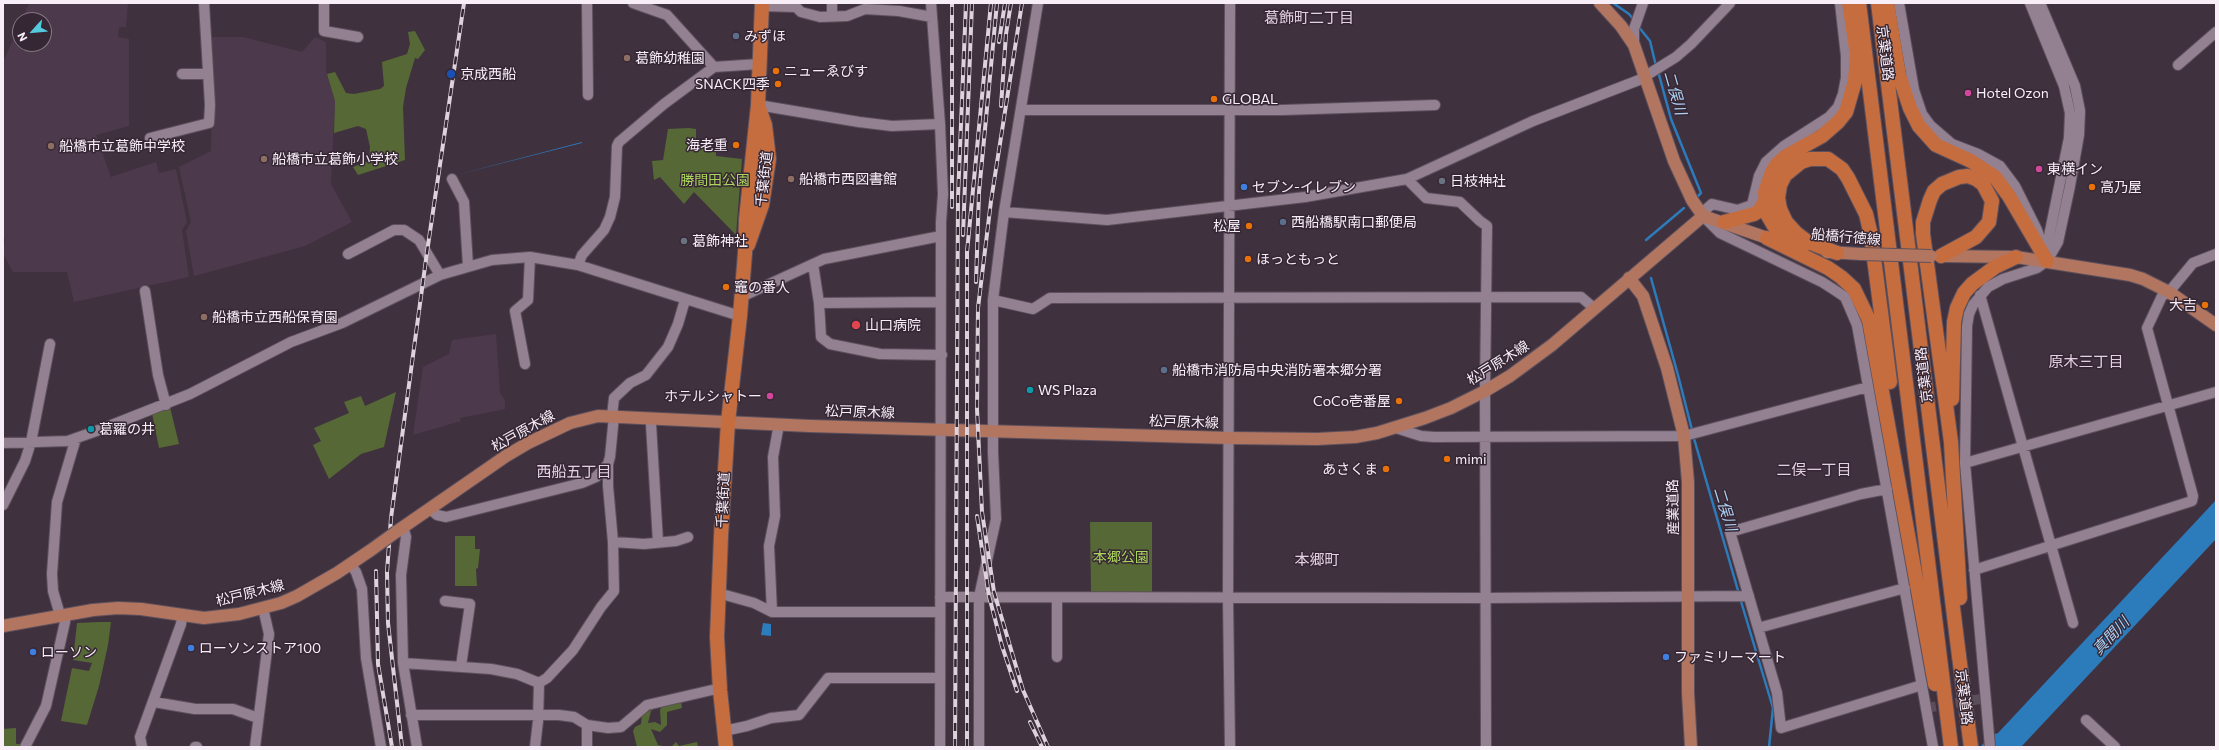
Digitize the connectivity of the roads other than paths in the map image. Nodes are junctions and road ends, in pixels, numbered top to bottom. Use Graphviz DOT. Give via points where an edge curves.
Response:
graph roads {
  1 [pos="204,3"];
  2 [pos="324,3"];
  3 [pos="587,3"];
  4 [pos="633,3"];
  5 [pos="832,3"];
  6 [pos="931,3"];
  7 [pos="1038,3"];
  8 [pos="1230,3"];
  9 [pos="1600,3"];
  10 [pos="1643,3"];
  11 [pos="1730,3"];
  12 [pos="1840,3"];
  13 [pos="1849,3"];
  14 [pos="1859,3"];
  15 [pos="1878,3"];
  16 [pos="1887,3"];
  17 [pos="1899,3"];
  18 [pos="2030,3"];
  19 [pos="2040,3"];
  20 [pos="762,5"];
  21 [pos="796,5"];
  22 [pos="865,6"];
  23 [pos="899,7"];
  24 [pos="832,16"];
  25 [pos="932,17"];
  26 [pos="2216,32"];
  27 [pos="358,37"];
  28 [pos="1634,45"];
  29 [pos="759,64"];
  30 [pos="2178,65"];
  31 [pos="714,67"];
  32 [pos="1653,70"];
  33 [pos="182,74"];
  34 [pos="208,74"];
  35 [pos="588,95"];
  36 [pos="758,104"];
  37 [pos="1435,105"];
  38 [pos="1021,110"];
  39 [pos="1230,110"];
  40 [pos="940,124"];
  41 [pos="150,138"];
  42 [pos="452,179"];
  43 [pos="1407,180"];
  44 [pos="1765,201"];
  45 [pos="1230,207"];
  46 [pos="1004,212"];
  47 [pos="1703,216"];
  48 [pos="1724,222"];
  49 [pos="941,236"];
  50 [pos="1767,238"];
  51 [pos="1808,249"];
  52 [pos="1837,253"];
  53 [pos="348,254"];
  54 [pos="2216,254"];
  55 [pos="1936,256"];
  56 [pos="530,257"];
  57 [pos="2016,257"];
  58 [pos="2047,261"];
  59 [pos="812,264"];
  60 [pos="578,265"];
  61 [pos="468,266"];
  62 [pos="440,275"];
  63 [pos="1629,278"];
  64 [pos="145,291"];
  65 [pos="2169,292"];
  66 [pos="1980,295"];
  67 [pos="741,297"];
  68 [pos="1230,298"];
  69 [pos="1486,298"];
  70 [pos="685,300"];
  71 [pos="993,300"];
  72 [pos="941,302"];
  73 [pos="819,303"];
  74 [pos="1594,308"];
  75 [pos="740,316"];
  76 [pos="2216,325"];
  77 [pos="50,344"];
  78 [pos="942,355"];
  79 [pos="525,364"];
  80 [pos="1868,387"];
  81 [pos="1486,391"];
  82 [pos="2216,392"];
  83 [pos="166,405"];
  84 [pos="2169,405"];
  85 [pos="613,416"];
  86 [pos="728,422"];
  87 [pos="652,424"];
  88 [pos="778,424"];
  89 [pos="1396,428"];
  90 [pos="941,430"];
  91 [pos="993,430"];
  92 [pos="1684,436"];
  93 [pos="1486,437"];
  94 [pos="76,438"];
  95 [pos="1230,438"];
  96 [pos="31,442"];
  97 [pos="1951,442"];
  98 [pos="3,443"];
  99 [pos="2022,447"];
  100 [pos="1965,463"];
  101 [pos="608,464"];
  102 [pos="1887,489"];
  103 [pos="3,505"];
  104 [pos="430,508"];
  105 [pos="400,530"];
  106 [pos="688,537"];
  107 [pos="1908,537"];
  108 [pos="613,542"];
  109 [pos="658,542"];
  110 [pos="2050,545"];
  111 [pos="350,564"];
  112 [pos="1974,570"];
  113 [pos="1905,588"];
  114 [pos="718,593"];
  115 [pos="1749,596"];
  116 [pos="940,597"];
  117 [pos="976,597"];
  118 [pos="1689,597"];
  119 [pos="1228,598"];
  120 [pos="1487,598"];
  121 [pos="446,601"];
  122 [pos="1057,601"];
  123 [pos="262,608"];
  124 [pos="772,612"];
  125 [pos="940,612"];
  126 [pos="62,615"];
  127 [pos="182,616"];
  128 [pos="2073,623"];
  129 [pos="3,626"];
  130 [pos="1758,628"];
  131 [pos="1959,656"];
  132 [pos="1057,657"];
  133 [pos="403,663"];
  134 [pos="461,666"];
  135 [pos="940,678"];
  136 [pos="539,683"];
  137 [pos="1922,685"];
  138 [pos="720,690"];
  139 [pos="154,702"];
  140 [pos="411,715"];
  141 [pos="538,715"];
  142 [pos="258,718"];
  143 [pos="2086,720"];
  144 [pos="587,725"];
  145 [pos="724,731"];
  146 [pos="25,747"];
  147 [pos="142,747"];
  148 [pos="255,747"];
  149 [pos="381,747"];
  150 [pos="417,747"];
  151 [pos="535,747"];
  152 [pos="586,747"];
  153 [pos="726,747"];
  154 [pos="940,747"];
  155 [pos="979,747"];
  156 [pos="1230,747"];
  157 [pos="1486,747"];
  158 [pos="1691,747"];
  159 [pos="1933,747"];
  160 [pos="1951,747"];
  161 [pos="1971,747"];
  162 [pos="1990,747"];
  163 [pos="2115,747"];
  1 -- 34 [label="street"];
  2 -- 27 [label="street" via="324,31"];
  3 -- 35 [label="street"];
  4 -- 31 [label="street" via="667,15"];
  5 -- 24 [label="street"];
  6 -- 25 [label="street"];
  7 -- 38 [label="street"];
  8 -- 39 [label="street"];
  9 -- 28 [label="main road"];
  10 -- 28 [label="street" via="1634,29"];
  11 -- 32 [label="street" via="1701,35 1676,57"];
  12 -- 47 [label="street" via="1846,78 1838,106 1829,117 1784,146 1766,162 1759,176 1752,205 1738,210 1712,204 1703,212"];
  13 -- 44 [label="highway" via="1856,55 1854,81 1846,112 1822,136 1786,156 1777,164 1768,182"];
  14 -- 160 [label="highway, 京葉道路"];
  15 -- 131 [label="highway, 京葉道路"];
  16 -- 58 [label="highway" via="1899,75 1919,126 1936,145 1995,177"];
  17 -- 58 [label="street" via="1914,90 1922,114 1930,125 1952,144 2000,166 2015,186 2038,230"];
  18 -- 58 [label="street" via="2064,86 2070,113 2070,138 2048,241"];
  19 -- 58 [label="street" via="2075,86 2080,111 2079,135 2058,242"];
  20 -- 21 [label="street"];
  20 -- 29 [label="highway, 千葉街道"];
  21 -- 24 [label="street" via="809,16"];
  22 -- 23 [label="street"];
  22 -- 24 [label="street" via="847,16"];
  23 -- 25 [label="street"];
  25 -- 40 [label="street"];
  26 -- 30 [label="street"];
  28 -- 32 [label="main road"];
  29 -- 31 [label="street"];
  29 -- 36 [label="highway, 千葉街道"];
  31 -- 60 [label="street" via="619,142 616,189 610,217 604,230 582,255"];
  32 -- 43 [label="street" via="1633,83 1533,122"];
  32 -- 47 [label="main road" via="1674,162 1692,200"];
  33 -- 34 [label="street"];
  34 -- 41 [label="street" via="209,123"];
  36 -- 40 [label="street" via="892,126"];
  36 -- 67 [label="highway, 千葉街道" via="765,125 769,159 762,205 745,253"];
  37 -- 39 [label="street"];
  38 -- 39 [label="street"];
  38 -- 46 [label="street"];
  39 -- 45 [label="street"];
  40 -- 49 [label="street" via="943,194"];
  42 -- 61 [label="street" via="464,202"];
  43 -- 45 [label="street"];
  43 -- 69 [label="street" via="1426,198 1460,202 1487,226"];
  44 -- 48 [label="highway" via="1754,214"];
  44 -- 51 [label="highway" via="1767,214 1774,226 1787,238"];
  45 -- 46 [label="street" via="1107,220"];
  45 -- 68 [label="street"];
  46 -- 71 [label="street"];
  47 -- 48 [label="main road, 船橋行徳線"];
  47 -- 63 [label="main road, 松戸原木線"];
  47 -- 80 [label="street" via="1720,233 1822,282 1844,297 1857,325"];
  48 -- 50 [label="main road, 船橋行徳線"];
  49 -- 59 [label="street" via="824,259"];
  49 -- 72 [label="street"];
  50 -- 51 [label="main road, 船橋行徳線"];
  50 -- 107 [label="highway" via="1841,277 1854,289 1862,304 1869,320 1876,352"];
  51 -- 52 [label="main road, 船橋行徳線"];
  52 -- 55 [label="main road, 船橋行徳線, bridge"];
  52 -- 107 [label="highway" via="1808,242 1796,233 1786,222 1780,209 1780,185 1785,175 1801,162 1810,159 1828,160 1842,169 1866,214 1888,362"];
  53 -- 62 [label="street" via="394,230 404,230 419,240"];
  54 -- 65 [label="street" via="2193,263"];
  55 -- 57 [label="main road, 船橋行徳線"];
  55 -- 97 [label="highway" via="1976,237 1990,222 1992,201 1983,184 1976,179 1968,176 1959,177 1942,184 1934,191 1924,222 1924,241"];
  56 -- 60 [label="street"];
  56 -- 61 [label="street" via="508,258"];
  56 -- 79 [label="street" via="528,300 515,311"];
  57 -- 58 [label="main road, 船橋行徳線"];
  57 -- 97 [label="highway" via="1995,267 1972,284 1964,293 1957,308 1954,322"];
  58 -- 65 [label="main road, 船橋行徳線" via="2130,275"];
  58 -- 66 [label="street" via="2036,268 1994,283"];
  59 -- 67 [label="street"];
  59 -- 73 [label="street"];
  60 -- 70 [label="street"];
  61 -- 62 [label="street"];
  62 -- 83 [label="street" via="342,323 291,342"];
  63 -- 74 [label="main road, 松戸原木線"];
  63 -- 92 [label="main road, 産業道路" via="1643,296 1667,368"];
  64 -- 83 [label="street" via="158,375"];
  65 -- 76 [label="main road, 船橋行徳線"];
  65 -- 84 [label="street" via="2162,296 2147,328"];
  66 -- 99 [label="street"];
  66 -- 100 [label="street" via="1969,314 1967,326"];
  67 -- 75 [label="highway, 千葉街道"];
  68 -- 69 [label="street"];
  68 -- 71 [label="street" via="1050,298 1033,309"];
  68 -- 95 [label="street"];
  69 -- 74 [label="street" via="1581,297"];
  69 -- 81 [label="street"];
  70 -- 75 [label="street"];
  70 -- 85 [label="street" via="668,347 646,375 630,383 614,398"];
  71 -- 91 [label="street"];
  72 -- 73 [label="street"];
  72 -- 78 [label="street"];
  73 -- 78 [label="street" via="821,337 830,344 880,354"];
  74 -- 81 [label="main road, 松戸原木線" via="1532,361"];
  75 -- 86 [label="highway, 千葉街道"];
  77 -- 96 [label="street"];
  78 -- 90 [label="street"];
  80 -- 92 [label="street"];
  80 -- 102 [label="street"];
  81 -- 89 [label="main road, 松戸原木線" via="1451,408"];
  81 -- 93 [label="street"];
  82 -- 84 [label="street"];
  83 -- 94 [label="street"];
  84 -- 99 [label="street"];
  84 -- 110 [label="street" via="2193,496 2192,501"];
  85 -- 86 [label="main road, 松戸原木線"];
  85 -- 101 [label="street" via="613,439"];
  85 -- 104 [label="main road, 松戸原木線" via="584,418 528,443"];
  86 -- 88 [label="main road, 松戸原木線"];
  86 -- 114 [label="highway, 千葉街道"];
  87 -- 109 [label="street"];
  88 -- 90 [label="main road, 松戸原木線"];
  88 -- 124 [label="street" via="773,457 774,516 769,546"];
  89 -- 93 [label="street" via="1421,436"];
  89 -- 95 [label="main road, 松戸原木線" via="1355,437"];
  90 -- 91 [label="main road, 松戸原木線"];
  90 -- 116 [label="street"];
  91 -- 95 [label="main road, 松戸原木線"];
  91 -- 117 [label="street" via="996,519"];
  92 -- 93 [label="street"];
  92 -- 118 [label="main road, 産業道路" via="1688,482"];
  93 -- 120 [label="street"];
  94 -- 96 [label="street" via="68,441"];
  94 -- 126 [label="street" via="60,487 56,510 52,574 53,591"];
  95 -- 119 [label="street"];
  96 -- 98 [label="street"];
  96 -- 103 [label="street" via="25,461"];
  97 -- 131 [label="highway" via="1961,617"];
  99 -- 100 [label="street"];
  99 -- 110 [label="street"];
  100 -- 112 [label="street"];
  101 -- 104 [label="street" via="596,476 582,483 478,510 446,517 437,515"];
  101 -- 108 [label="street"];
  102 -- 113 [label="street"];
  102 -- 115 [label="street" via="1861,494 1730,532"];
  104 -- 105 [label="main road, 松戸原木線"];
  105 -- 111 [label="main road, 松戸原木線, bridge"];
  105 -- 133 [label="street" via="406,537 401,575"];
  106 -- 109 [label="street"];
  107 -- 160 [label="highway" via="1938,704"];
  108 -- 109 [label="street"];
  108 -- 136 [label="street" via="614,591 573,650"];
  110 -- 112 [label="street"];
  110 -- 128 [label="street"];
  111 -- 123 [label="main road, 松戸原木線" via="297,596"];
  111 -- 149 [label="street" via="362,589 366,658"];
  112 -- 162 [label="street"];
  113 -- 130 [label="street"];
  113 -- 137 [label="street"];
  114 -- 124 [label="street" via="754,603"];
  114 -- 138 [label="highway, 千葉街道"];
  115 -- 118 [label="street"];
  115 -- 130 [label="street"];
  116 -- 117 [label="street"];
  116 -- 125 [label="street"];
  117 -- 119 [label="street"];
  117 -- 155 [label="street"];
  118 -- 120 [label="street"];
  118 -- 158 [label="main road, 産業道路" via="1688,693"];
  119 -- 120 [label="street"];
  119 -- 156 [label="street"];
  120 -- 157 [label="street"];
  121 -- 134 [label="street" via="470,604"];
  122 -- 132 [label="street"];
  123 -- 127 [label="main road, 松戸原木線" via="221,617"];
  123 -- 142 [label="street" via="269,634"];
  124 -- 125 [label="street"];
  125 -- 135 [label="street"];
  126 -- 127 [label="main road, 松戸原木線" via="93,610"];
  126 -- 129 [label="main road, 松戸原木線"];
  126 -- 146 [label="street" via="65,622 46,706"];
  127 -- 139 [label="street"];
  130 -- 137 [label="street" via="1777,693 1781,728"];
  131 -- 161 [label="highway, 京葉道路, bridge"];
  133 -- 134 [label="street"];
  133 -- 140 [label="street"];
  134 -- 136 [label="street" via="517,674"];
  135 -- 145 [label="street" via="828,678 799,715 770,718"];
  135 -- 154 [label="street"];
  136 -- 141 [label="street"];
  137 -- 159 [label="street"];
  138 -- 144 [label="street" via="647,705 621,728"];
  138 -- 145 [label="highway, 千葉街道"];
  139 -- 142 [label="street" via="195,709 233,709"];
  139 -- 147 [label="street" via="140,737"];
  140 -- 141 [label="street"];
  140 -- 150 [label="street"];
  141 -- 144 [label="street" via="574,717"];
  141 -- 151 [label="street"];
  142 -- 148 [label="street"];
  143 -- 163 [label="street"];
  144 -- 152 [label="street"];
  145 -- 153 [label="highway, 千葉街道"];
}
